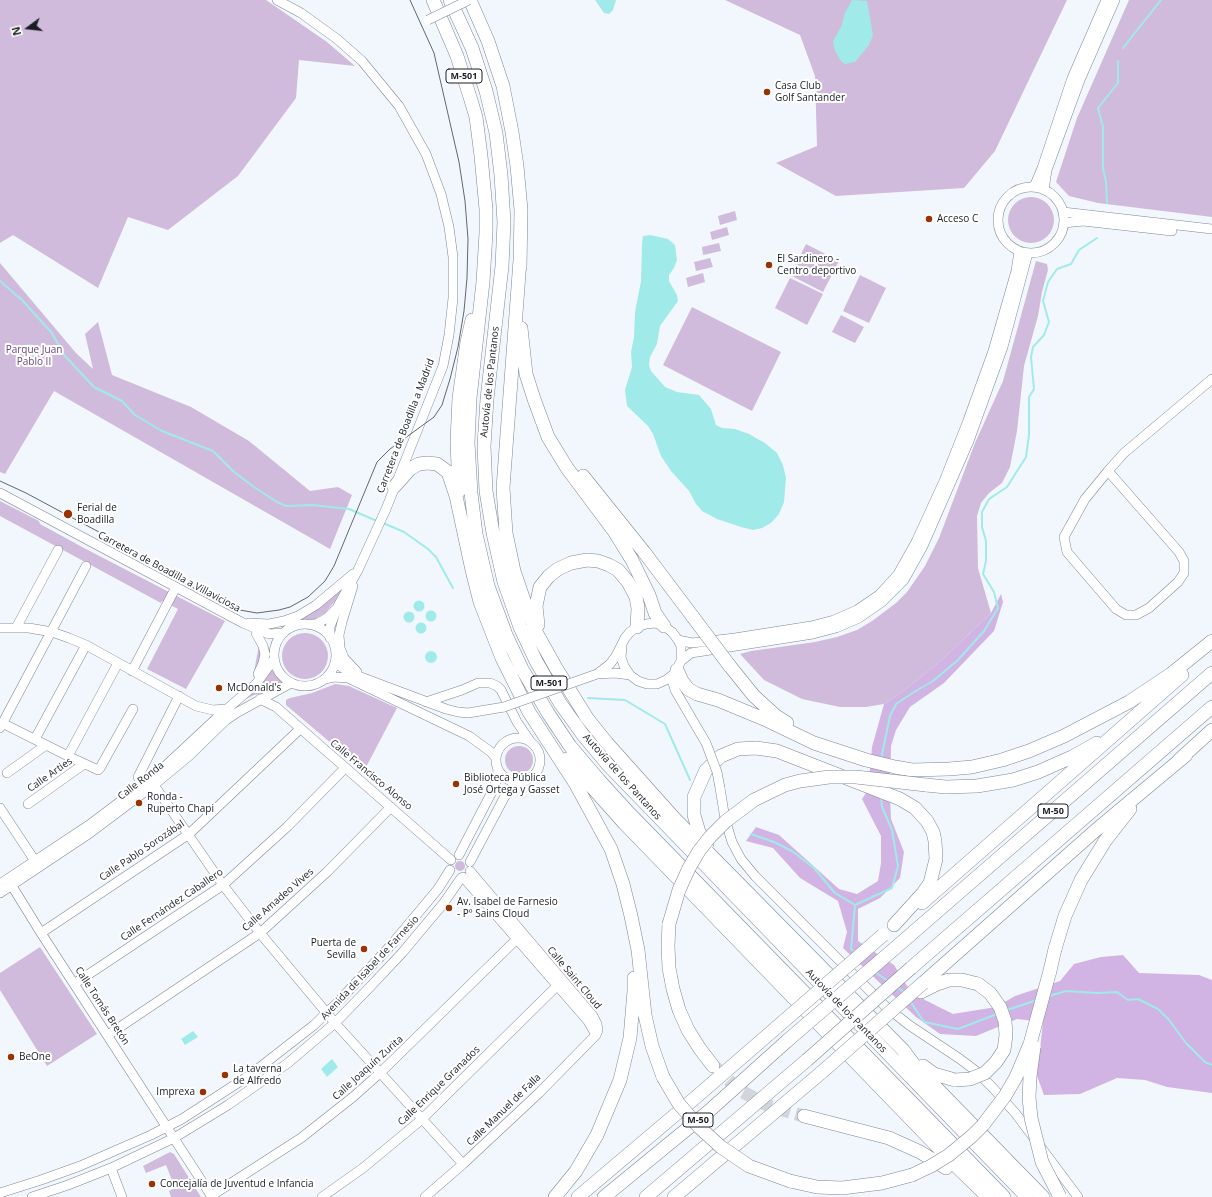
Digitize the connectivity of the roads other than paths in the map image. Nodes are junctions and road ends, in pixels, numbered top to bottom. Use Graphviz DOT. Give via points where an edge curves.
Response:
graph roads {
  1 [pos="276,0"];
  2 [pos="432,0"];
  3 [pos="450,0"];
  4 [pos="470,0"];
  5 [pos="1106,0"];
  6 [pos="1115,0"];
  7 [pos="428,20"];
  8 [pos="1034,187"];
  9 [pos="1044,190"];
  10 [pos="1063,212"];
  11 [pos="1064,223"];
  12 [pos="1212,229"];
  13 [pos="1212,235"];
  14 [pos="1024,252"];
  15 [pos="520,260"];
  16 [pos="483,282"];
  17 [pos="1212,379"];
  18 [pos="534,399"];
  19 [pos="1108,471"];
  20 [pos="394,487"];
  21 [pos="0,493"];
  22 [pos="462,528"];
  23 [pos="58,550"];
  24 [pos="86,566"];
  25 [pos="358,570"];
  26 [pos="176,587"];
  27 [pos="338,606"];
  28 [pos="243,623"];
  29 [pos="310,625"];
  30 [pos="664,626"];
  31 [pos="637,627"];
  32 [pos="0,628"];
  33 [pos="16,628"];
  34 [pos="52,632"];
  35 [pos="256,633"];
  36 [pos="283,634"];
  37 [pos="330,638"];
  38 [pos="678,640"];
  39 [pos="1212,641"];
  40 [pos="86,646"];
  41 [pos="622,646"];
  42 [pos="545,648"];
  43 [pos="1212,648"];
  44 [pos="274,655"];
  45 [pos="336,658"];
  46 [pos="118,663"];
  47 [pos="677,668"];
  48 [pos="132,671"];
  49 [pos="1212,673"];
  50 [pos="597,674"];
  51 [pos="630,675"];
  52 [pos="360,676"];
  53 [pos="348,678"];
  54 [pos="325,679"];
  55 [pos="291,683"];
  56 [pos="376,683"];
  57 [pos="657,684"];
  58 [pos="246,692"];
  59 [pos="273,692"];
  60 [pos="521,694"];
  61 [pos="179,696"];
  62 [pos="260,699"];
  63 [pos="426,702"];
  64 [pos="681,702"];
  65 [pos="196,706"];
  66 [pos="1212,706"];
  67 [pos="276,707"];
  68 [pos="133,709"];
  69 [pos="223,712"];
  70 [pos="203,713"];
  71 [pos="1127,723"];
  72 [pos="1,725"];
  73 [pos="208,726"];
  74 [pos="300,729"];
  75 [pos="1212,730"];
  76 [pos="34,739"];
  77 [pos="530,741"];
  78 [pos="46,745"];
  79 [pos="832,748"];
  80 [pos="1186,755"];
  81 [pos="68,756"];
  82 [pos="496,758"];
  83 [pos="84,764"];
  84 [pos="344,768"];
  85 [pos="498,770"];
  86 [pos="7,773"];
  87 [pos="521,783"];
  88 [pos="142,785"];
  89 [pos="154,785"];
  90 [pos="28,804"];
  91 [pos="391,807"];
  92 [pos="0,808"];
  93 [pos="189,834"];
  94 [pos="455,857"];
  95 [pos="35,861"];
  96 [pos="718,861"];
  97 [pos="450,870"];
  98 [pos="466,872"];
  99 [pos="4,881"];
  100 [pos="223,885"];
  101 [pos="0,893"];
  102 [pos="631,916"];
  103 [pos="894,926"];
  104 [pos="41,932"];
  105 [pos="260,933"];
  106 [pos="519,936"];
  107 [pos="1051,967"];
  108 [pos="560,983"];
  109 [pos="74,984"];
  110 [pos="327,1013"];
  111 [pos="335,1023"];
  112 [pos="108,1035"];
  113 [pos="596,1036"];
  114 [pos="903,1050"];
  115 [pos="713,1066"];
  116 [pos="822,1072"];
  117 [pos="380,1074"];
  118 [pos="804,1116"];
  119 [pos="421,1120"];
  120 [pos="167,1127"];
  121 [pos="174,1138"];
  122 [pos="463,1164"];
  123 [pos="111,1168"];
  124 [pos="0,1193"];
  125 [pos="211,1196"];
  126 [pos="32,1197"];
  127 [pos="122,1197"];
  128 [pos="322,1197"];
  129 [pos="425,1197"];
  130 [pos="555,1197"];
  131 [pos="578,1197"];
  132 [pos="604,1197"];
  133 [pos="646,1197"];
  134 [pos="674,1197"];
  135 [pos="982,1197"];
  136 [pos="988,1197"];
  137 [pos="1004,1197"];
  138 [pos="1027,1197"];
  139 [pos="1043,1197"];
  140 [pos="1060,1197"];
  141 [pos="1078,1197"];
  1 -- 20 [label="street, Carretera de Boadilla a Madrid" via="301,13 362,61 399,106 415,132 441,194 453,258 453,298 449,335 443,366"];
  2 -- 16 [label="highway, Autovía de los Pantanos / M-501" via="457,56 476,117 486,209"];
  3 -- 138 [label="highway, Autovía de los Pantanos / M-501" via="472,48 496,133 504,222 502,266 487,399 484,446 486,491 504,582 536,661 560,703 609,766"];
  4 -- 7 [label="street, bridge"];
  4 -- 15 [label="highway" via="501,79 512,132 521,210"];
  5 -- 8 [label="street" via="1072,78"];
  6 -- 9 [label="street" via="1080,80 1047,170"];
  8 -- 9 [label="street"];
  8 -- 14 [label="street" via="1019,190 1009,196 999,216 1002,236 1011,246"];
  9 -- 10 [label="street" via="1059,202"];
  10 -- 11 [label="street"];
  10 -- 12 [label="street"];
  11 -- 13 [label="street" via="1083,221"];
  11 -- 14 [label="street" via="1060,237 1051,246 1039,252"];
  14 -- 38 [label="street" via="967,423 944,481 898,574 879,595 857,610 834,620 736,638 692,643"];
  14 -- 47 [label="street" via="1003,347 969,441 923,546 904,580 882,602 860,618 836,628 691,654"];
  15 -- 18 [label="highway" via="522,342 526,374"];
  15 -- 42 [label="highway" via="503,488 506,533 514,571 537,634"];
  16 -- 22 [label="highway" via="479,289 467,342 459,398 457,441"];
  16 -- 137 [label="highway, Autovía de los Pantanos / M-501" via="470,398 468,443 471,493 476,534 488,586 522,669 570,746 599,780"];
  17 -- 19 [label="street" via="1124,453"];
  18 -- 30 [label="highway" via="548,436 567,468 632,560 655,613"];
  18 -- 79 [label="highway, bridge" via="564,452 754,696 776,716"];
  19 -- 19 [label="street" via="1085,499 1064,537 1065,544 1067,552 1116,609 1126,615 1136,615 1149,608 1178,582 1184,573 1184,561"];
  20 -- 22 [label="highway" via="410,469 419,464 437,464 444,468 452,482"];
  20 -- 25 [label="street, Carretera de Boadilla a Madrid"];
  21 -- 26 [label="street, Carretera de Boadilla a Villaviciosa"];
  22 -- 60 [label="highway" via="483,609 502,658"];
  23 -- 33 [label="street"];
  24 -- 34 [label="street"];
  25 -- 27 [label="street, Carretera de Boadilla a Madrid"];
  25 -- 28 [label="street" via="316,605 298,616 269,624"];
  25 -- 52 [label="street" via="339,635 344,658"];
  26 -- 28 [label="street, Carretera de Boadilla a Villaviciosa"];
  26 -- 48 [label="street"];
  27 -- 29 [label="street, Carretera de Boadilla a Madrid" via="327,618"];
  27 -- 37 [label="street, Carretera de Boadilla a Madrid" via="330,627"];
  28 -- 35 [label="street, Carretera de Boadilla a Villaviciosa"];
  28 -- 36 [label="street, Carretera de Boadilla a Villaviciosa" via="269,634"];
  29 -- 36 [label="street" via="295,626"];
  29 -- 37 [label="street" via="318,627"];
  30 -- 31 [label="street" via="655,623"];
  30 -- 38 [label="street"];
  31 -- 41 [label="street" via="625,638"];
  31 -- 42 [label="highway" via="636,597 618,570 598,561 571,563 558,569 540,587 536,606 537,620"];
  32 -- 33 [label="street"];
  33 -- 34 [label="street"];
  34 -- 40 [label="street"];
  34 -- 72 [label="street"];
  35 -- 44 [label="street, Carretera de Boadilla a Villaviciosa"];
  35 -- 58 [label="street" via="265,654 258,674"];
  36 -- 44 [label="street" via="276,644"];
  37 -- 45 [label="street" via="334,644"];
  38 -- 47 [label="street" via="681,646"];
  39 -- 79 [label="highway" via="1171,674 1129,702 1064,736 1002,760 972,767 912,770 866,760"];
  40 -- 46 [label="street"];
  40 -- 76 [label="street"];
  41 -- 50 [label="street" via="610,664"];
  41 -- 51 [label="street" via="621,656"];
  42 -- 96 [label="highway" via="570,693 607,743"];
  43 -- 71 [label="highway, M-50"];
  44 -- 55 [label="street" via="280,673"];
  44 -- 58 [label="street, Calle Ronda" via="256,684"];
  45 -- 52 [label="street" via="345,670"];
  45 -- 54 [label="street"];
  46 -- 48 [label="street"];
  46 -- 81 [label="street"];
  47 -- 57 [label="street" via="666,680"];
  47 -- 64 [label="street" via="673,683"];
  47 -- 79 [label="highway" via="688,689 697,694 764,719 814,744"];
  48 -- 61 [label="street"];
  49 -- 132 [label="highway, M-50, bridge" via="708,1111"];
  50 -- 51 [label="street"];
  50 -- 63 [label="street, bridge" via="504,707 468,713"];
  51 -- 57 [label="street" via="638,681"];
  52 -- 56 [label="street"];
  53 -- 54 [label="street"];
  53 -- 56 [label="street"];
  53 -- 82 [label="street" via="469,736"];
  54 -- 55 [label="street" via="312,685 298,686"];
  55 -- 59 [label="street, Calle Ronda"];
  56 -- 63 [label="street"];
  57 -- 64 [label="street" via="674,693"];
  58 -- 69 [label="street, Calle Ronda"];
  59 -- 62 [label="street, Calle Ronda"];
  59 -- 67 [label="street" via="272,699"];
  60 -- 102 [label="highway" via="529,712 575,783 611,849 624,884"];
  60 -- 136 [label="highway" via="570,763 624,823"];
  61 -- 65 [label="street"];
  61 -- 88 [label="street" via="138,777"];
  62 -- 67 [label="street, Calle Francisco Alonso"];
  62 -- 89 [label="street, Calle Ronda" via="226,720"];
  63 -- 77 [label="street" via="478,683 490,683 501,690"];
  64 -- 141 [label="street, bridge" via="706,743 718,772 725,819 732,842 741,859 885,1006 960,1059 993,1088 1016,1114"];
  65 -- 69 [label="street"];
  65 -- 70 [label="street"];
  66 -- 133 [label="highway, M-50, bridge" via="807,1060"];
  67 -- 74 [label="street, Calle Francisco Alonso"];
  68 -- 83 [label="street, Calle Arties" via="100,768 98,770"];
  69 -- 70 [label="street" via="213,716"];
  69 -- 73 [label="street, Calle Ronda"];
  70 -- 73 [label="street"];
  71 -- 103 [label="highway, M-50"];
  71 -- 115 [label="highway, bridge" via="1072,757 1013,780 976,786 946,787 856,777 800,781 785,785 754,800 726,821 710,837 689,868 679,890 669,924 669,968 675,996 688,1030"];
  72 -- 76 [label="street, Calle Arties"];
  73 -- 88 [label="street, Calle Ronda"];
  74 -- 84 [label="street, Calle Francisco Alonso"];
  74 -- 93 [label="street, Calle Pablo Sorozábal"];
  75 -- 80 [label="highway"];
  76 -- 78 [label="street, Calle Arties"];
  77 -- 82 [label="street" via="520,738 508,740 500,747"];
  77 -- 87 [label="street" via="538,750 541,762 536,774"];
  78 -- 81 [label="street, Calle Arties"];
  78 -- 86 [label="street"];
  80 -- 107 [label="highway, bridge" via="1130,809 1105,841 1081,880 1065,916"];
  80 -- 116 [label="highway, bridge" via="1096,830"];
  81 -- 83 [label="street, Calle Arties"];
  82 -- 85 [label="street"];
  83 -- 90 [label="street, Calle Arties"];
  84 -- 91 [label="street, Calle Francisco Alonso"];
  84 -- 100 [label="street, Calle Fernández Caballero" via="287,827"];
  85 -- 87 [label="street" via="504,778"];
  85 -- 94 [label="street" via="495,786"];
  87 -- 98 [label="street, Avenida de Isabel de Farnesio" via="505,796"];
  88 -- 95 [label="street, Calle Ronda" via="95,821"];
  89 -- 93 [label="street"];
  89 -- 99 [label="street, Calle Ronda" via="90,833"];
  91 -- 94 [label="street, Calle Francisco Alonso"];
  91 -- 105 [label="street, Calle Amadeo Vives" via="327,872"];
  92 -- 95 [label="street"];
  93 -- 100 [label="street"];
  93 -- 104 [label="street, Calle Pablo Sorozábal"];
  94 -- 97 [label="street" via="449,867"];
  94 -- 98 [label="street, Calle Francisco Alonso" via="466,857"];
  95 -- 99 [label="street, Calle Ronda"];
  96 -- 103 [label="highway, bridge" via="699,832 694,814 694,797 706,770 721,756 738,749 777,751 900,799 915,808 927,821 933,832 936,850 930,883"];
  96 -- 114 [label="highway"];
  97 -- 98 [label="street" via="454,876"];
  97 -- 110 [label="street, Avenida de Isabel de Farnesio" via="438,889 392,944"];
  98 -- 106 [label="street, Calle Saint Cloud" via="476,891"];
  98 -- 111 [label="street, Avenida de Isabel de Farnesio" via="402,953"];
  99 -- 101 [label="street, Calle Ronda"];
  99 -- 104 [label="street, Calle Tomás Bretón"];
  100 -- 105 [label="street"];
  100 -- 109 [label="street, Calle Fernández Caballero"];
  102 -- 107 [label="highway, bridge" via="652,1046 663,1077 679,1104 721,1148 749,1166 790,1181 817,1187 842,1188 882,1183 912,1175 949,1155 972,1136 1005,1096 1023,1062"];
  102 -- 130 [label="highway" via="634,991 630,1038 620,1080 597,1135 576,1171"];
  103 -- 131 [label="highway, M-50, bridge"];
  104 -- 109 [label="street, Calle Tomás Bretón"];
  105 -- 110 [label="street"];
  105 -- 112 [label="street, Calle Amadeo Vives"];
  106 -- 108 [label="street, Calle Saint Cloud"];
  106 -- 117 [label="street, Calle Joaquín Zurita"];
  107 -- 140 [label="highway, bridge" via="1035,1043 1029,1097 1037,1147 1048,1176"];
  108 -- 113 [label="street, Calle Saint Cloud" via="593,1016 598,1030"];
  108 -- 119 [label="street, Calle Enrique Granados"];
  109 -- 112 [label="street, Calle Tomás Bretón"];
  110 -- 111 [label="street"];
  110 -- 120 [label="street, Avenida de Isabel de Farnesio" via="250,1076"];
  111 -- 117 [label="street"];
  111 -- 121 [label="street, Avenida de Isabel de Farnesio" via="258,1086"];
  112 -- 120 [label="street, Calle Tomás Bretón"];
  113 -- 122 [label="street, Calle Manuel de Falla"];
  114 -- 116 [label="highway, bridge" via="934,1074 955,1080 970,1079 985,1073 1004,1050 1005,1021 1000,1007 990,993 978,984 949,980 937,984 923,991 842,1060"];
  114 -- 139 [label="highway"];
  116 -- 134 [label="highway"];
  117 -- 119 [label="street"];
  117 -- 125 [label="street, Calle Joaquín Zurita" via="326,1120"];
  118 -- 135 [label="highway" via="889,1138 920,1152 960,1177"];
  119 -- 122 [label="street"];
  119 -- 128 [label="street, Calle Enrique Granados" via="363,1168"];
  120 -- 121 [label="street, Calle Tomás Bretón"];
  120 -- 124 [label="street, Avenida de Isabel de Farnesio" via="80,1166"];
  121 -- 123 [label="street, Avenida de Isabel de Farnesio"];
  121 -- 125 [label="street, Calle Tomás Bretón"];
  122 -- 129 [label="street, Calle Manuel de Falla"];
  123 -- 126 [label="street, Avenida de Isabel de Farnesio"];
  123 -- 127 [label="street"];
}
